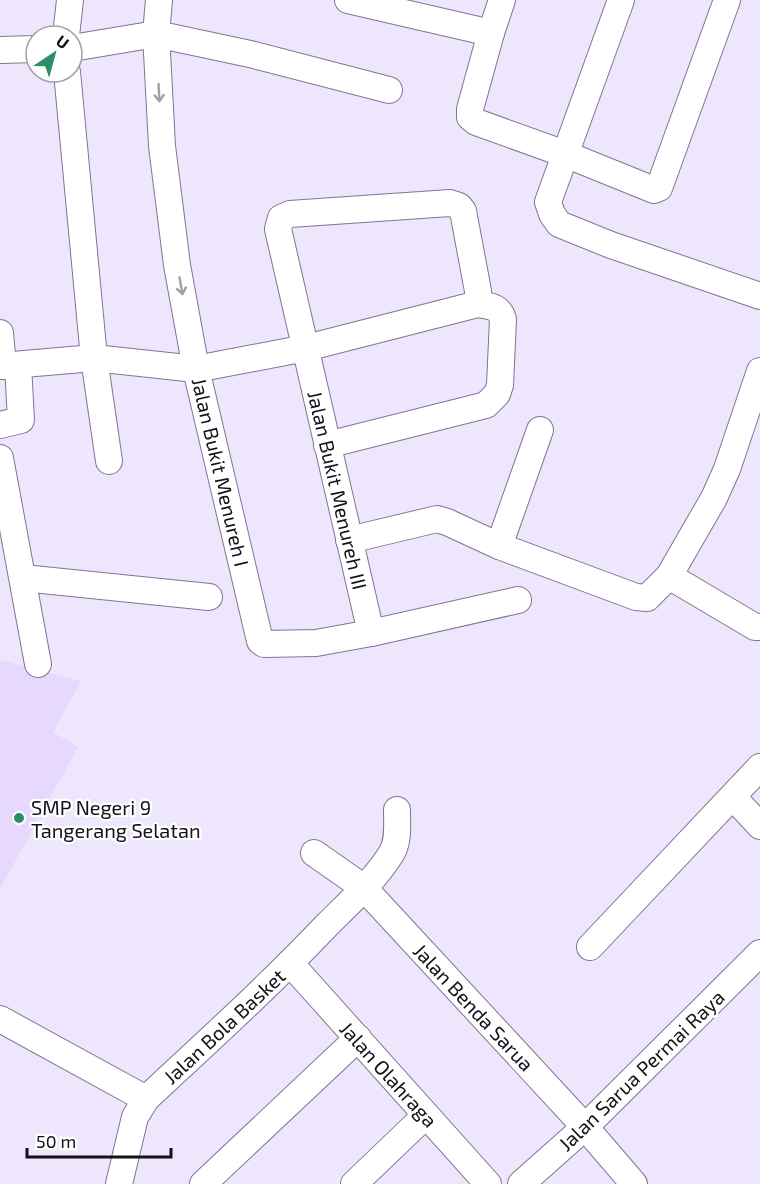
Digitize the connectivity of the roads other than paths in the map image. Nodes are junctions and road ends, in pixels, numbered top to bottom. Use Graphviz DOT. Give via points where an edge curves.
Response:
graph roads {
  1 [pos="70,0"];
  2 [pos="159,0"];
  3 [pos="348,0"];
  4 [pos="502,0"];
  5 [pos="621,0"];
  6 [pos="728,0"];
  7 [pos="67,24"];
  8 [pos="491,33"];
  9 [pos="156,34"];
  10 [pos="84,46"];
  11 [pos="0,50"];
  12 [pos="24,50"];
  13 [pos="67,84"];
  14 [pos="389,90"];
  15 [pos="565,154"];
  16 [pos="760,296"];
  17 [pos="478,304"];
  18 [pos="0,333"];
  19 [pos="306,348"];
  20 [pos="94,358"];
  21 [pos="7,366"];
  22 [pos="196,369"];
  23 [pos="760,371"];
  24 [pos="0,425"];
  25 [pos="540,430"];
  26 [pos="327,445"];
  27 [pos="0,458"];
  28 [pos="109,461"];
  29 [pos="349,540"];
  30 [pos="500,546"];
  31 [pos="669,576"];
  32 [pos="23,578"];
  33 [pos="209,597"];
  34 [pos="518,600"];
  35 [pos="760,627"];
  36 [pos="371,633"];
  37 [pos="38,664"];
  38 [pos="760,767"];
  39 [pos="733,797"];
  40 [pos="397,810"];
  41 [pos="760,826"];
  42 [pos="314,853"];
  43 [pos="364,888"];
  44 [pos="590,947"];
  45 [pos="760,953"];
  46 [pos="290,963"];
  47 [pos="0,1019"];
  48 [pos="358,1038"];
  49 [pos="146,1099"];
  50 [pos="426,1115"];
  51 [pos="585,1127"];
  52 [pos="119,1184"];
  53 [pos="203,1184"];
  54 [pos="354,1184"];
  55 [pos="488,1184"];
  56 [pos="521,1184"];
  57 [pos="634,1184"];
  1 -- 7 [label="street"];
  2 -- 9 [label="street"];
  3 -- 8 [label="street"];
  4 -- 8 [label="street"];
  5 -- 15 [label="street"];
  6 -- 15 [label="street" via="659,188 654,190"];
  8 -- 15 [label="street" via="470,117"];
  9 -- 10 [label="street"];
  9 -- 14 [label="street"];
  9 -- 22 [label="street, one-way" via="162,146 177,265"];
  11 -- 12 [label="street"];
  13 -- 20 [label="street"];
  15 -- 16 [label="street" via="548,202 559,224"];
  17 -- 19 [label="street, Jalan Bukit Menureh I"];
  17 -- 19 [label="street, Jalan Bukit Menureh III" via="459,206 450,203 290,214 281,218 278,229"];
  17 -- 26 [label="street" via="492,306 503,319 500,385 492,400 486,405"];
  18 -- 21 [label="street"];
  19 -- 22 [label="street, Jalan Bukit Menureh I"];
  19 -- 26 [label="street, Jalan Bukit Menureh III"];
  20 -- 21 [label="street"];
  20 -- 22 [label="street"];
  20 -- 28 [label="street"];
  21 -- 24 [label="street" via="21,420"];
  22 -- 36 [label="street, Jalan Bukit Menureh I" via="260,641 316,643"];
  23 -- 31 [label="street" via="727,469"];
  25 -- 30 [label="street"];
  26 -- 29 [label="street, Jalan Bukit Menureh III"];
  27 -- 32 [label="street"];
  29 -- 30 [label="street" via="436,519"];
  29 -- 36 [label="street, Jalan Bukit Menureh III"];
  30 -- 31 [label="street" via="636,597 647,598"];
  31 -- 35 [label="street"];
  32 -- 33 [label="street"];
  32 -- 37 [label="street"];
  34 -- 36 [label="street"];
  38 -- 39 [label="street"];
  39 -- 41 [label="street"];
  39 -- 44 [label="street"];
  40 -- 43 [label="street, Jalan Bola Basket" via="394,848"];
  42 -- 43 [label="street, Jalan Benda Sarua"];
  43 -- 46 [label="street, Jalan Bola Basket"];
  43 -- 51 [label="street, Jalan Benda Sarua"];
  45 -- 51 [label="street, Jalan Sarua Permai Raya"];
  46 -- 48 [label="street, Jalan Olahraga"];
  46 -- 49 [label="street, Jalan Bola Basket"];
  47 -- 49 [label="street"];
  48 -- 50 [label="street, Jalan Olahraga"];
  48 -- 53 [label="street"];
  49 -- 52 [label="street, Jalan Bola Basket" via="135,1116"];
  50 -- 54 [label="street"];
  50 -- 55 [label="street, Jalan Olahraga"];
  51 -- 56 [label="street, Jalan Sarua Permai Raya"];
  51 -- 57 [label="street, Jalan Benda Sarua"];
}
